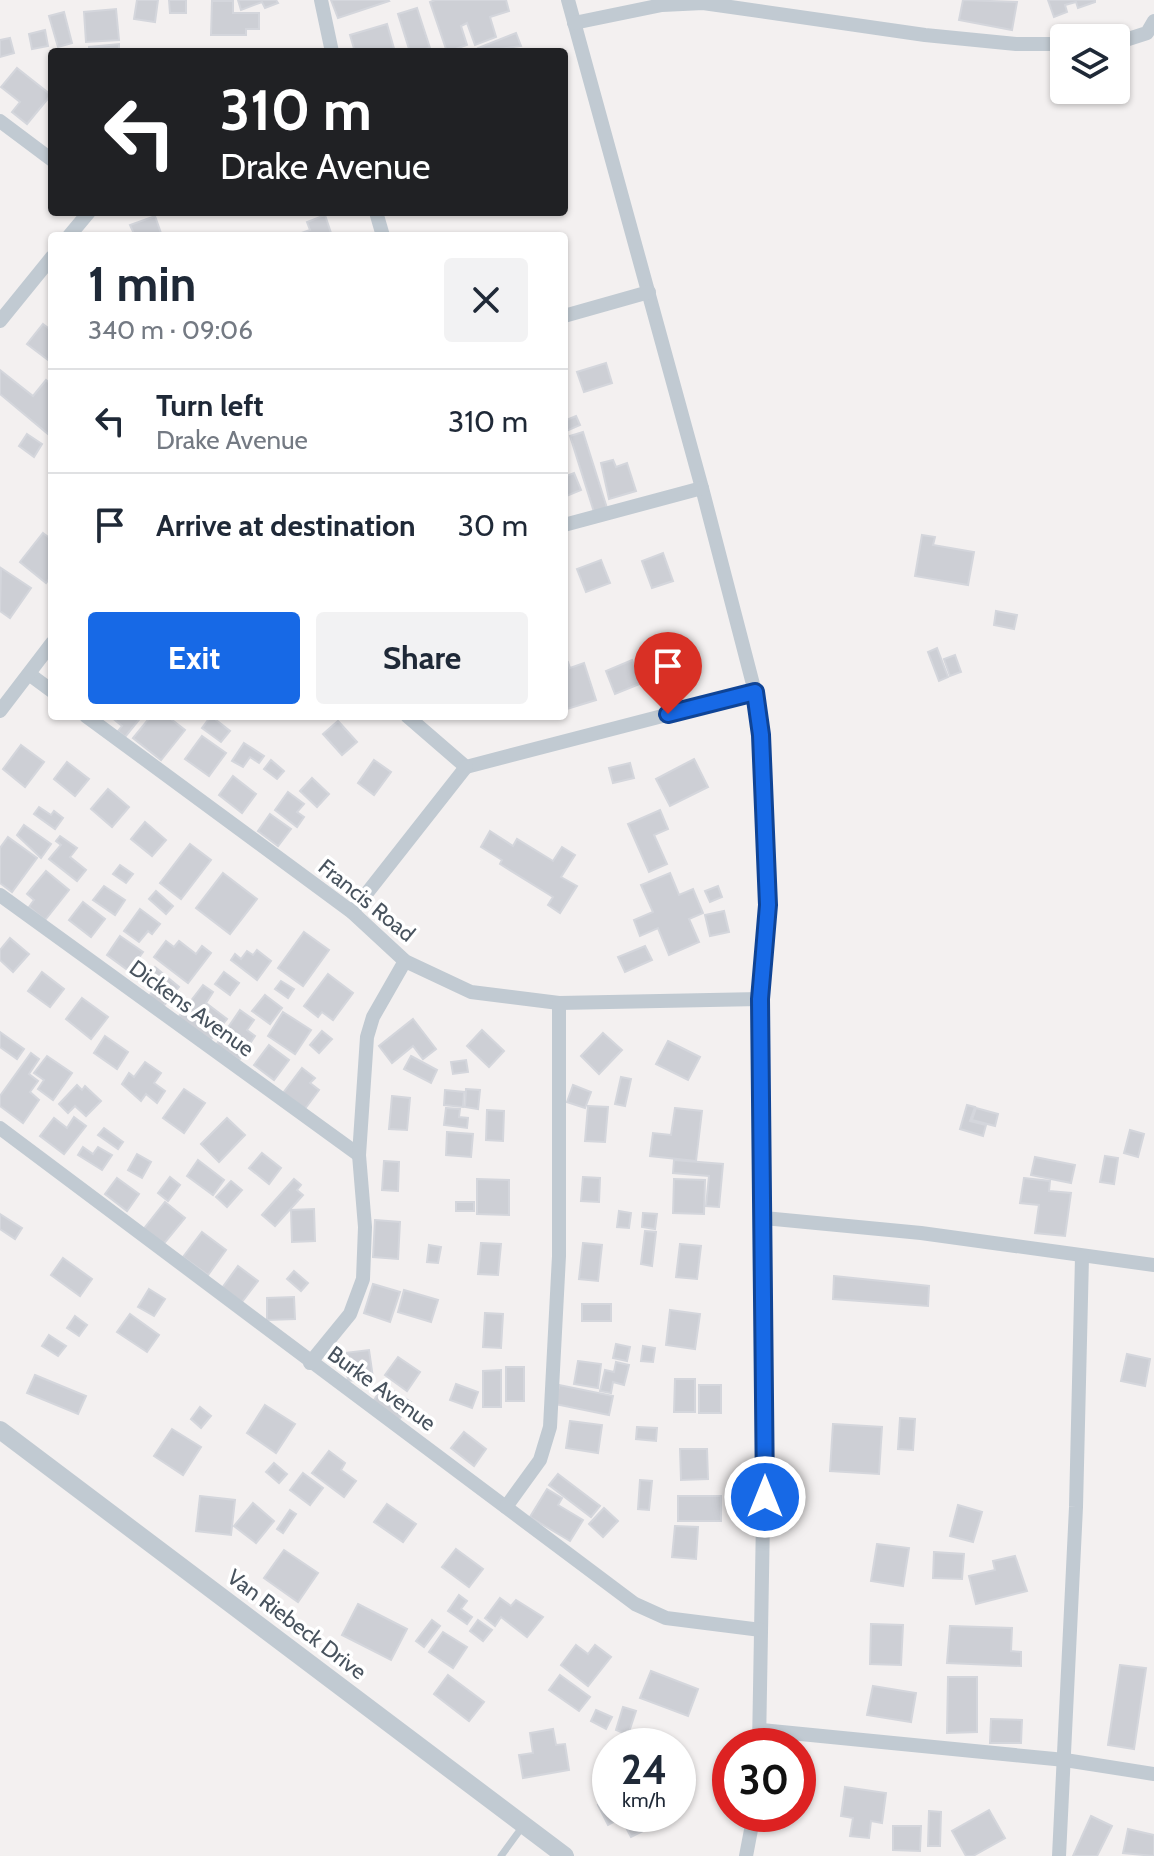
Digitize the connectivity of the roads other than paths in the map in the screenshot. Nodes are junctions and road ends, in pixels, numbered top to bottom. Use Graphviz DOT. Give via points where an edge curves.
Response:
graph roads {
  1 [pos="321,0"];
  2 [pos="568,0"];
  3 [pos="1154,21"];
  4 [pos="574,23"];
  5 [pos="1130,38"];
  6 [pos="1050,44"];
  7 [pos="331,48"];
  8 [pos="0,121"];
  9 [pos="48,157"];
  10 [pos="86,216"];
  11 [pos="72,232"];
  12 [pos="48,262"];
  13 [pos="649,292"];
  14 [pos="568,315"];
  15 [pos="0,321"];
  16 [pos="702,488"];
  17 [pos="568,524"];
  18 [pos="48,648"];
  19 [pos="29,674"];
  20 [pos="48,688"];
  21 [pos="755,692"];
  22 [pos="0,711"];
  23 [pos="91,720"];
  24 [pos="412,720"];
  25 [pos="466,767"];
  26 [pos="0,895"];
  27 [pos="352,912"];
  28 [pos="405,961"];
  29 [pos="760,999"];
  30 [pos="559,1003"];
  31 [pos="0,1128"];
  32 [pos="359,1155"];
  33 [pos="764,1218"];
  34 [pos="1082,1257"];
  35 [pos="1154,1265"];
  36 [pos="310,1363"];
  37 [pos="0,1430"];
  38 [pos="506,1507"];
  39 [pos="761,1630"];
  40 [pos="761,1728"];
  41 [pos="816,1735"];
  42 [pos="1065,1760"];
  43 [pos="1154,1774"];
  44 [pos="524,1824"];
  45 [pos="751,1832"];
  46 [pos="501,1856"];
  47 [pos="565,1856"];
  48 [pos="746,1856"];
  49 [pos="1059,1856"];
  1 -- 7 [label="street"];
  2 -- 4 [label="street"];
  3 -- 5 [label="street" via="1147,33"];
  4 -- 6 [label="street" via="662,5 703,3 925,35"];
  4 -- 13 [label="street"];
  8 -- 9 [label="street"];
  10 -- 11 [label="street"];
  12 -- 15 [label="street"];
  13 -- 14 [label="street"];
  13 -- 16 [label="street"];
  16 -- 17 [label="street"];
  16 -- 21 [label="street"];
  18 -- 19 [label="street"];
  19 -- 20 [label="street"];
  19 -- 22 [label="street"];
  21 -- 25 [label="street"];
  21 -- 29 [label="street" via="768,905"];
  23 -- 27 [label="street, Francis Road"];
  24 -- 25 [label="street"];
  25 -- 27 [label="street"];
  26 -- 32 [label="street, Dickens Avenue"];
  27 -- 28 [label="street, Francis Road"];
  28 -- 30 [label="street, Francis Road" via="471,992"];
  28 -- 32 [label="street" via="367,1037"];
  29 -- 30 [label="street, Francis Road"];
  29 -- 33 [label="street"];
  30 -- 38 [label="street" via="559,1256 550,1427 540,1460"];
  31 -- 36 [label="street, Burke Avenue"];
  32 -- 36 [label="street" via="363,1279 350,1314"];
  33 -- 34 [label="street" via="921,1233"];
  33 -- 39 [label="street"];
  34 -- 35 [label="street"];
  34 -- 42 [label="street"];
  36 -- 38 [label="street, Burke Avenue"];
  37 -- 44 [label="street, Van Riebeck Drive"];
  38 -- 39 [label="street, Burke Avenue" via="644,1608 666,1618"];
  39 -- 40 [label="street"];
  41 -- 42 [label="street"];
  42 -- 43 [label="street"];
  42 -- 49 [label="street"];
  44 -- 46 [label="lane"];
  44 -- 47 [label="street, Van Riebeck Drive"];
  45 -- 48 [label="street"];
}
